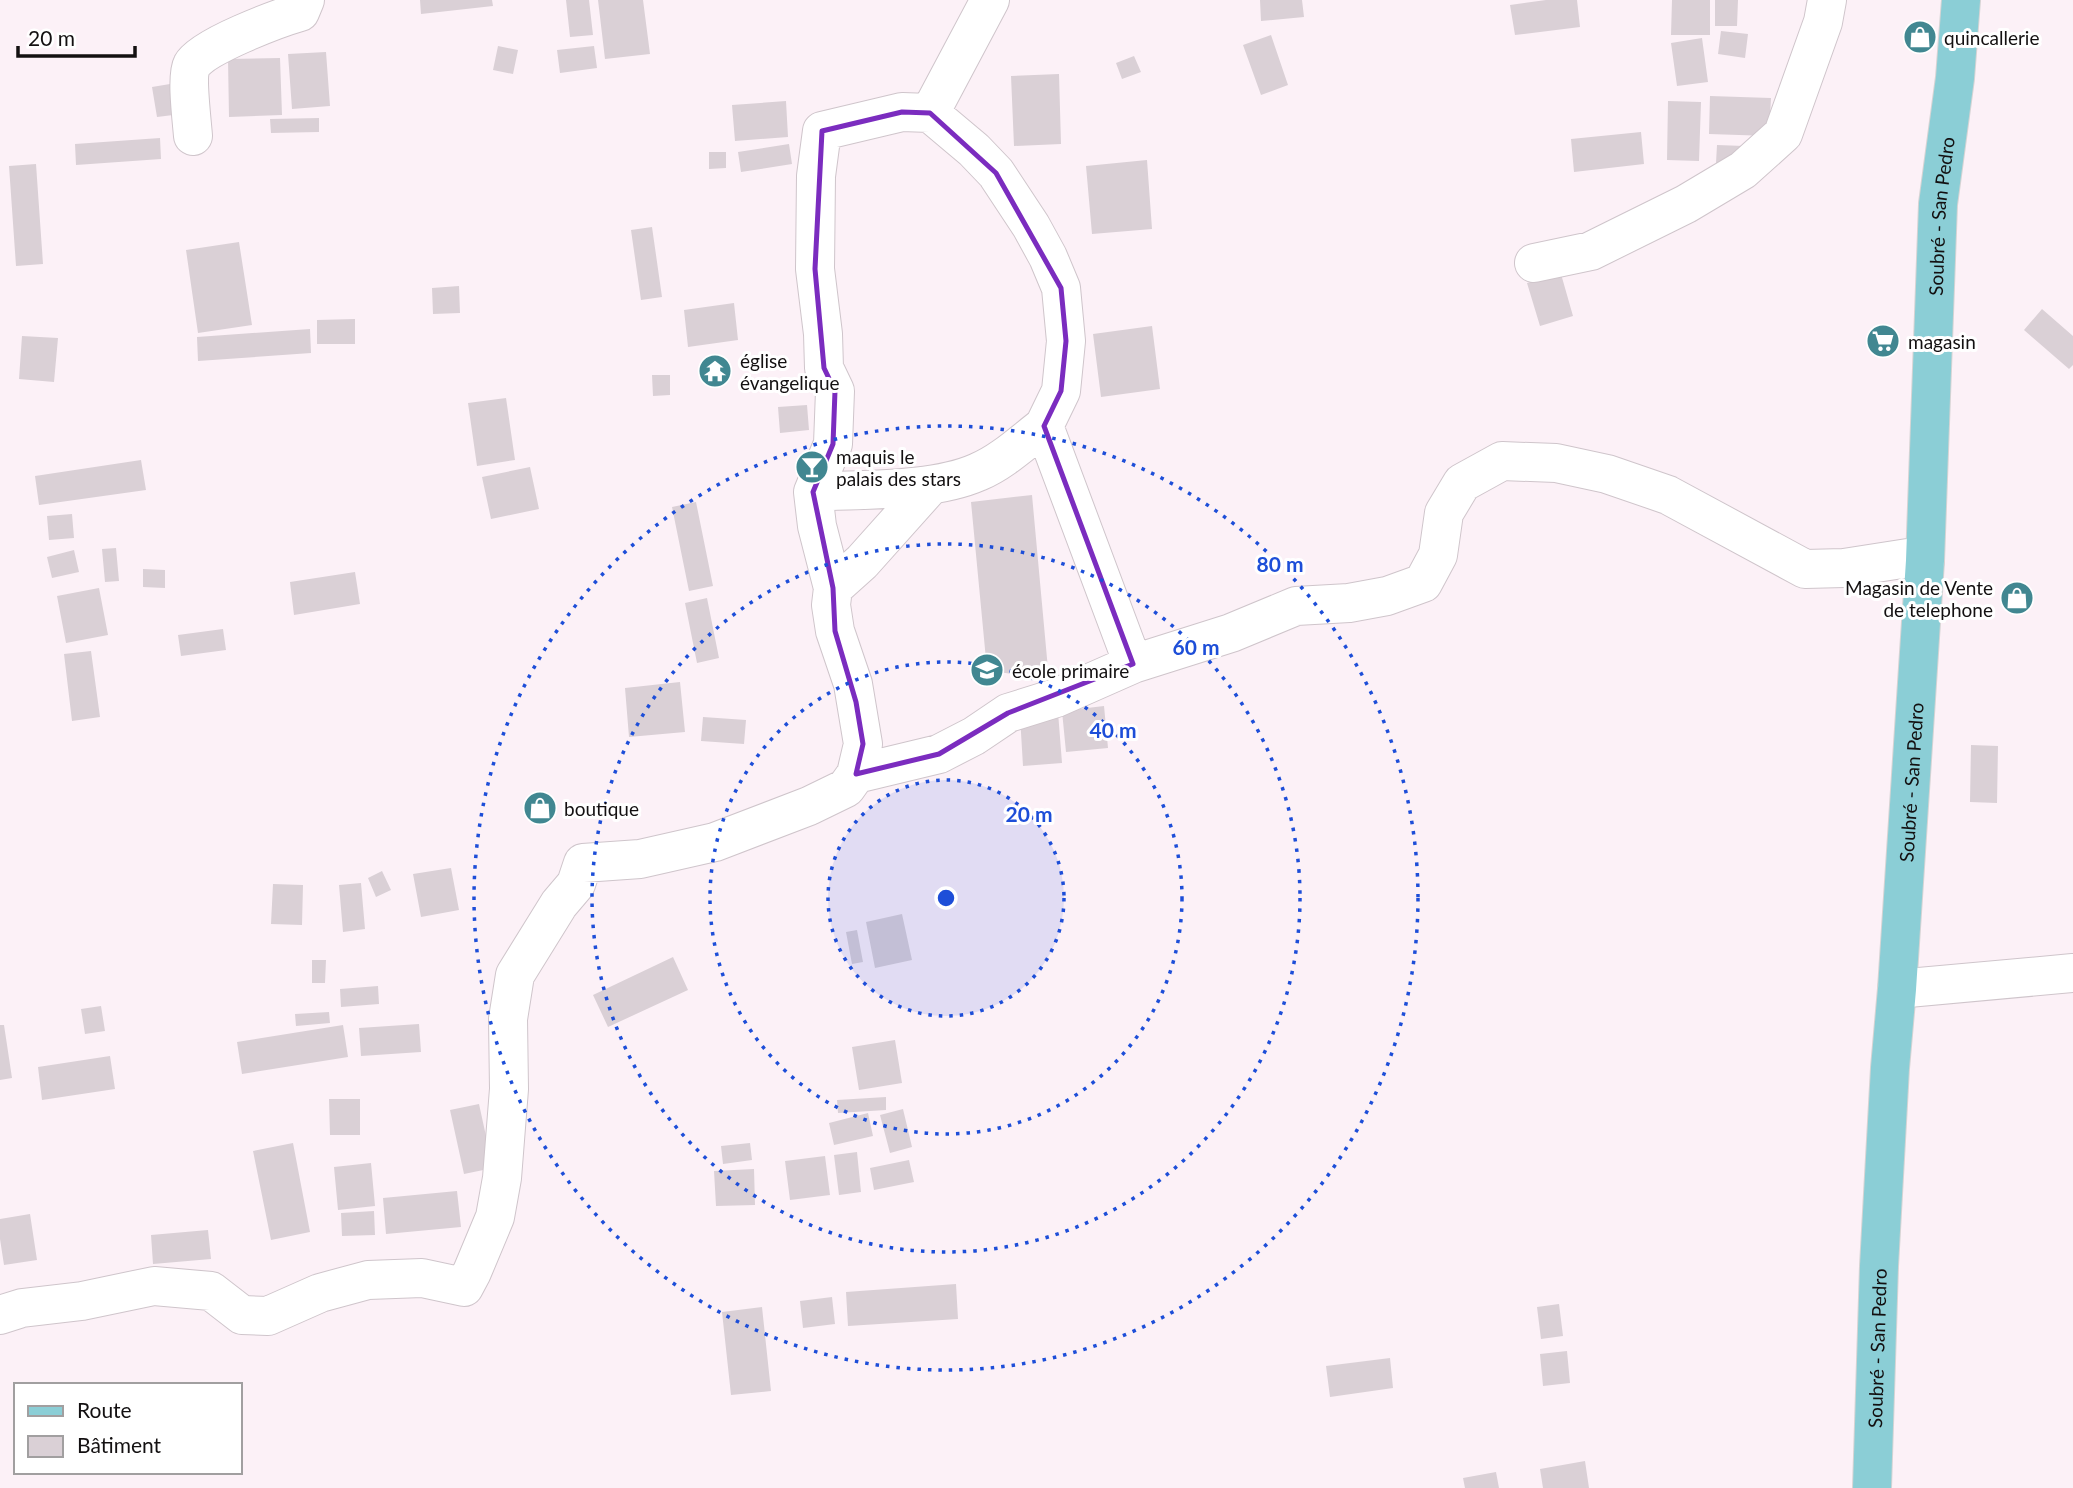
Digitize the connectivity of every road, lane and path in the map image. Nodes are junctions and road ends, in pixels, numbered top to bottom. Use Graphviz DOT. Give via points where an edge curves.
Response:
graph roads {
  1 [pos="305,0"];
  2 [pos="990,0"];
  3 [pos="1827,0"];
  4 [pos="1961,0"];
  5 [pos="930,113"];
  6 [pos="193,136"];
  7 [pos="1534,263"];
  8 [pos="1044,426"];
  9 [pos="930,486"];
  10 [pos="813,492"];
  11 [pos="1925,561"];
  12 [pos="833,588"];
  13 [pos="1133,664"];
  14 [pos="856,774"];
  15 [pos="2073,973"];
  16 [pos="1897,989"];
  17 [pos="0,1315"];
  18 [pos="1872,1488"];
  1 -- 6 [label="street" via="300,12 232,39 191,65"];
  2 -- 5 [label="street"];
  3 -- 7 [label="street" via="1783,134 1743,170 1591,251"];
  4 -- 11 [label="main road, Soubré - San Pedro" via="1938,204"];
  5 -- 8 [label="street" via="996,173 1031,226 1061,288 1066,341 1061,391"];
  5 -- 10 [label="street" via="902,112 822,131 816,176 815,269 824,368 835,391 833,444"];
  8 -- 9 [label="street" via="978,472"];
  8 -- 13 [label="street"];
  9 -- 10 [label="street"];
  9 -- 12 [label="street"];
  10 -- 12 [label="street"];
  11 -- 13 [label="street" via="1908,558 1805,569 1668,495 1556,463 1502,461 1462,483 1444,513 1438,555 1423,583 1349,603 1296,606 1231,633"];
  11 -- 16 [label="main road, Soubré - San Pedro"];
  12 -- 14 [label="street" via="835,631 853,684 863,744"];
  13 -- 14 [label="street" via="1056,698 1008,713 939,754"];
  14 -- 17 [label="street" via="846,788 809,806 715,842 640,859 583,863 576,884 515,975 508,1018 509,1089 502,1178 495,1217 464,1287 422,1278 368,1280 320,1293 268,1316 242,1315 211,1291 153,1286"];
  15 -- 16 [label="street"];
  16 -- 18 [label="main road, Soubré - San Pedro" via="1880,1253"];
}
